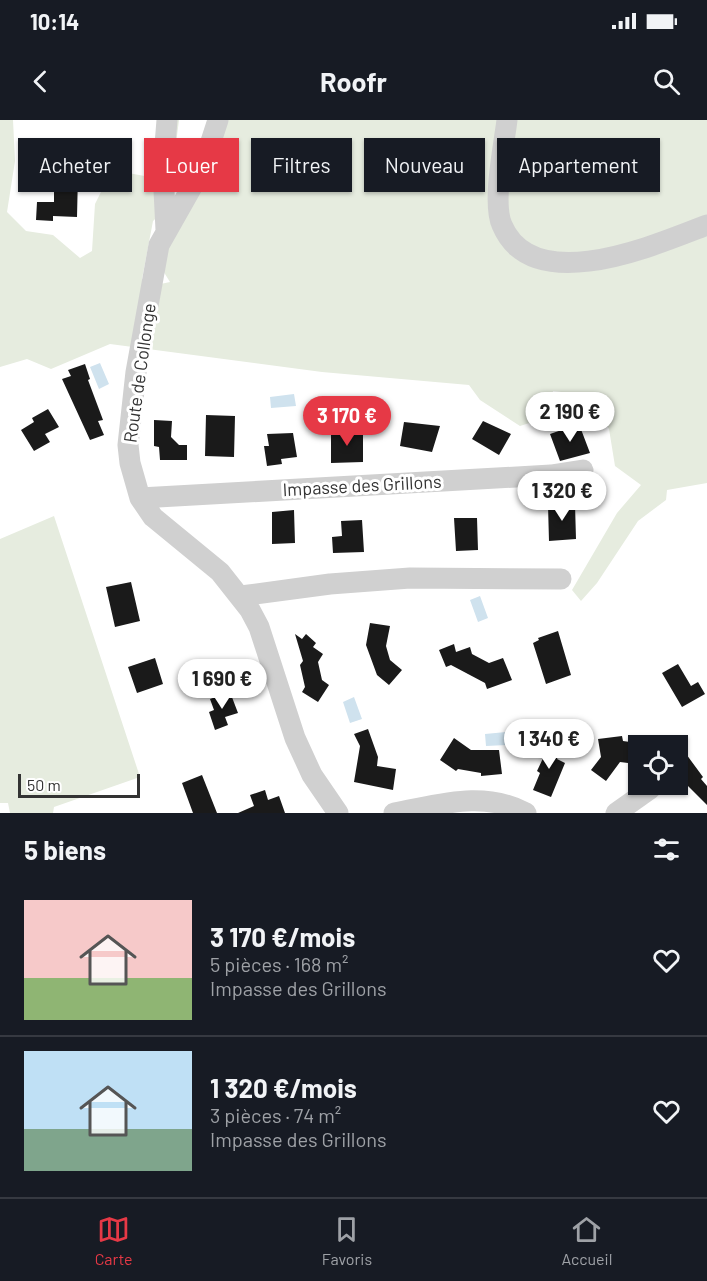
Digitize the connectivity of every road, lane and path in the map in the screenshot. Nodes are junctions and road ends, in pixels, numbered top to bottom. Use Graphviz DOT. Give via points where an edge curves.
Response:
graph roads {
  1 [pos="167,120"];
  2 [pos="218,120"];
  3 [pos="507,120"];
  4 [pos="707,225"];
  5 [pos="166,230"];
  6 [pos="583,470"];
  7 [pos="140,498"];
  8 [pos="561,579"];
  9 [pos="241,596"];
  10 [pos="642,795"];
  11 [pos="338,813"];
  12 [pos="394,813"];
  13 [pos="526,813"];
  14 [pos="616,813"];
  1 -- 5 [label="street" via="163,170"];
  2 -- 5 [label="street, Route de Collonge" via="202,169"];
  3 -- 4 [label="street" via="500,177 501,224 526,252 551,261 577,263 614,258"];
  5 -- 7 [label="street, Route de Collonge" via="156,258 129,424 130,463"];
  6 -- 7 [label="street, Impasse des Grillons" via="540,476"];
  7 -- 9 [label="street, Route de Collonge" via="153,517 220,572"];
  8 -- 9 [label="street" via="410,578"];
  9 -- 11 [label="street, Route de Collonge" via="259,627 312,775"];
  10 -- 14 [label="street"];
  12 -- 13 [label="street" via="471,799 500,802"];
}
